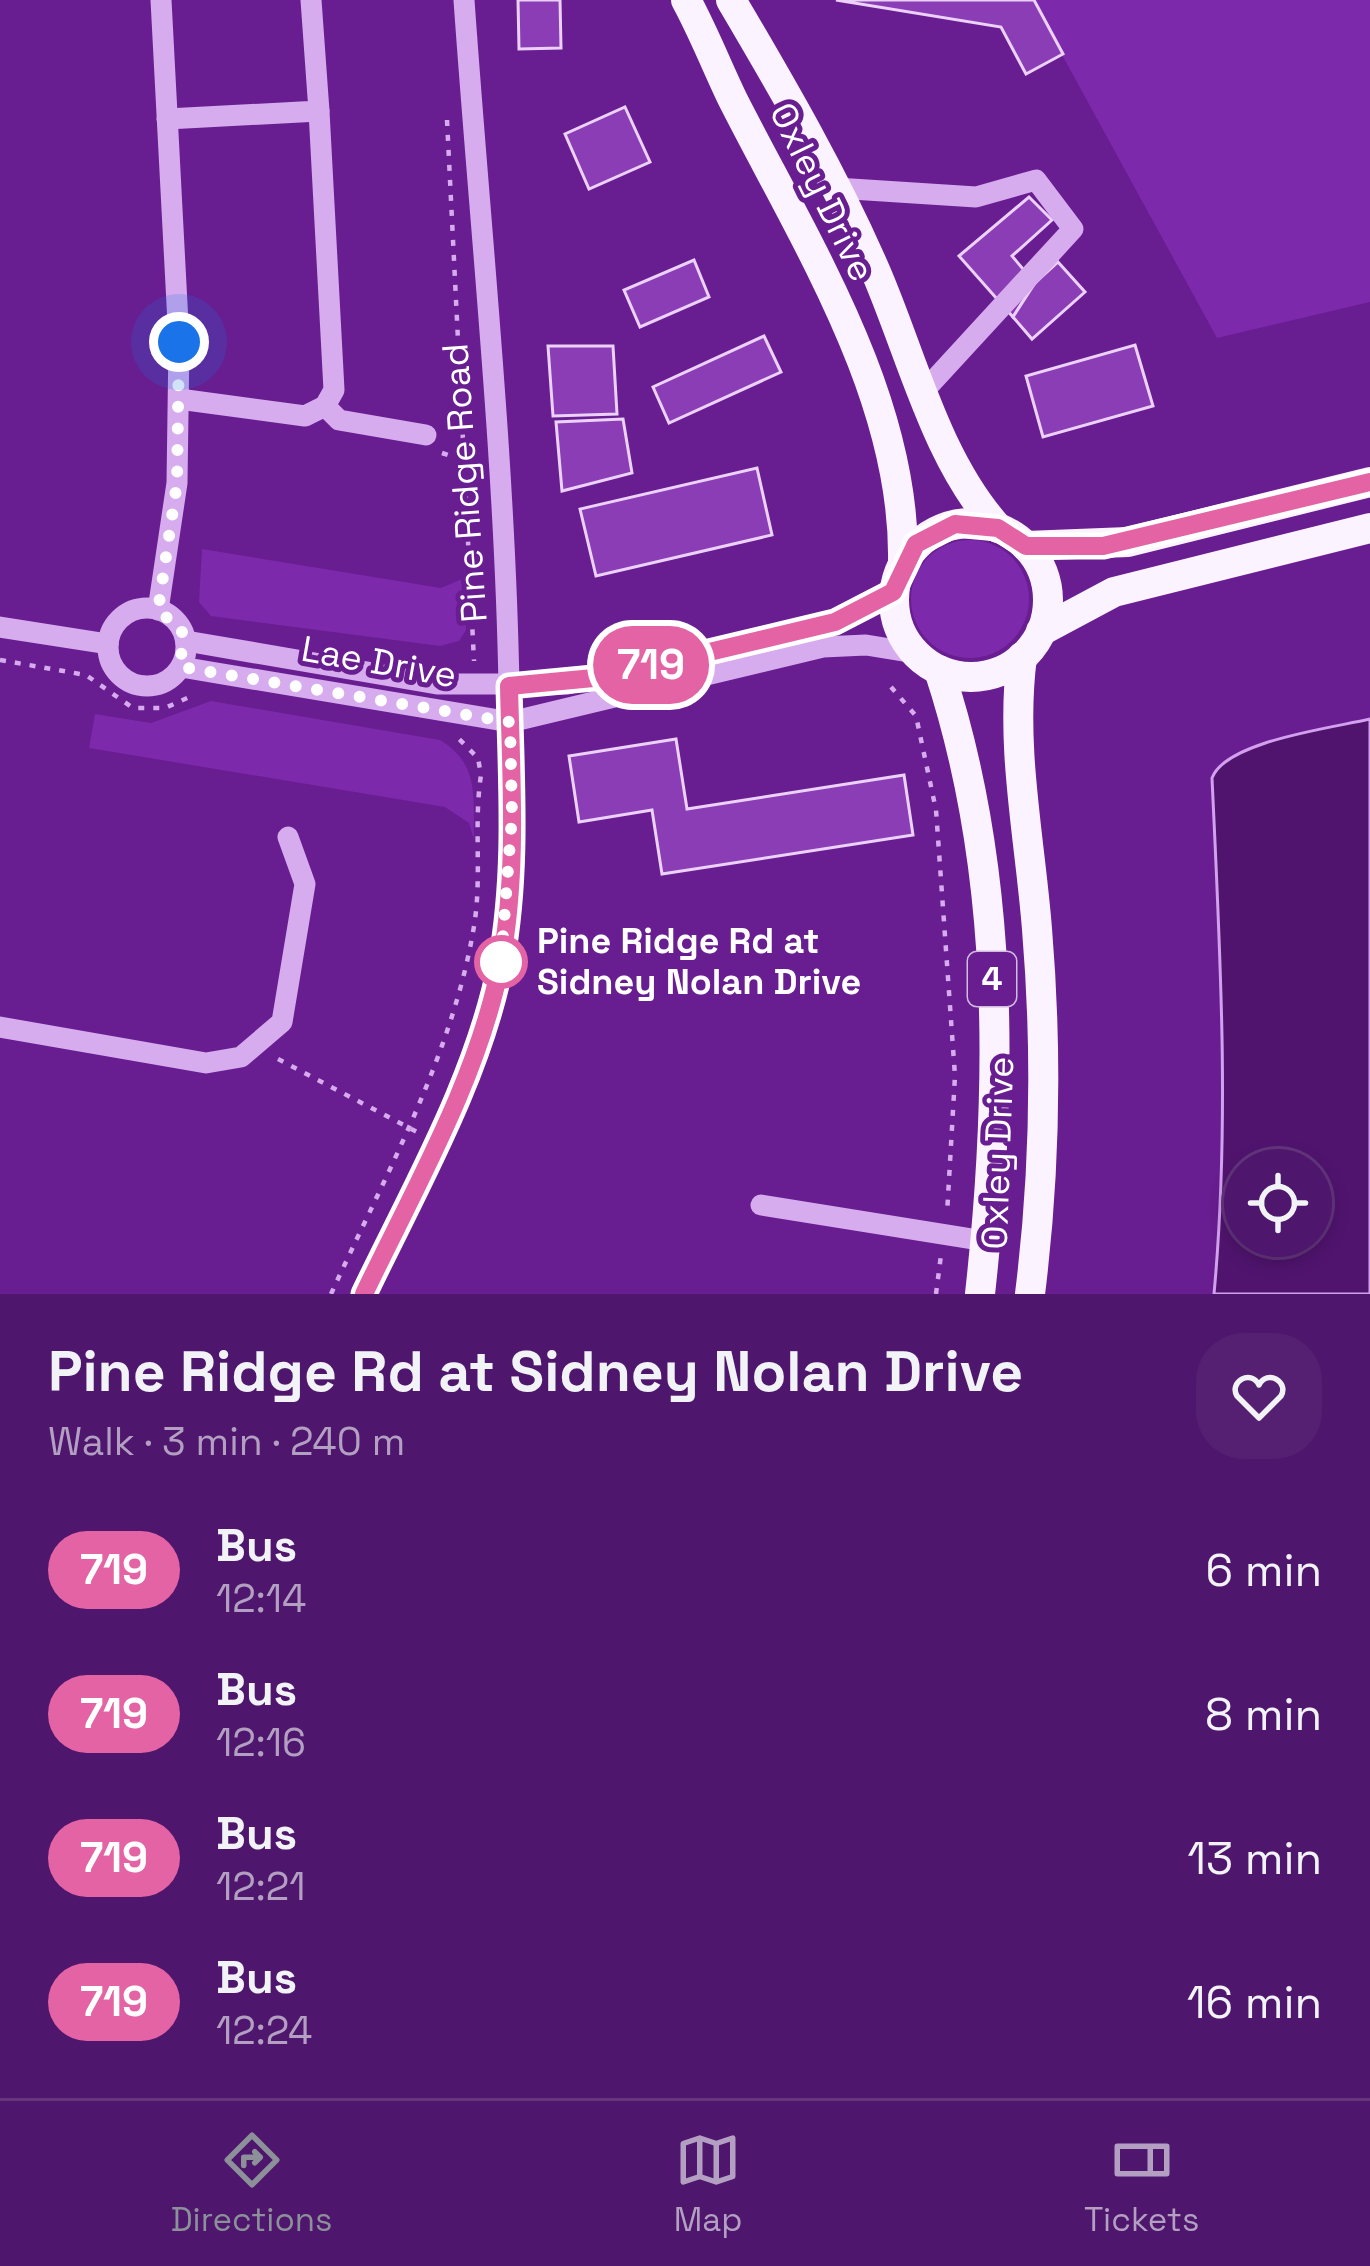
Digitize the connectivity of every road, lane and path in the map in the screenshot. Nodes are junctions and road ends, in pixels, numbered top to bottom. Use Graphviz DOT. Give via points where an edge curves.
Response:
graph roads {
  1 [pos="160,0"];
  2 [pos="311,0"];
  3 [pos="464,0"];
  4 [pos="686,0"];
  5 [pos="731,0"];
  6 [pos="319,111"];
  7 [pos="447,115"];
  8 [pos="167,118"];
  9 [pos="836,188"];
  10 [pos="924,392"];
  11 [pos="178,399"];
  12 [pos="325,406"];
  13 [pos="426,435"];
  14 [pos="1370,482"];
  15 [pos="998,528"];
  16 [pos="1370,528"];
  17 [pos="1026,546"];
  18 [pos="898,577"];
  19 [pos="158,610"];
  20 [pos="0,627"];
  21 [pos="1041,632"];
  22 [pos="186,641"];
  23 [pos="108,644"];
  24 [pos="1022,657"];
  25 [pos="0,660"];
  26 [pos="474,661"];
  27 [pos="927,661"];
  28 [pos="181,667"];
  29 [pos="509,686"];
  30 [pos="891,687"];
  31 [pos="202,692"];
  32 [pos="510,722"];
  33 [pos="445,735"];
  34 [pos="476,737"];
  35 [pos="470,747"];
  36 [pos="288,837"];
  37 [pos="0,1027"];
  38 [pos="265,1041"];
  39 [pos="408,1127"];
  40 [pos="436,1142"];
  41 [pos="761,1205"];
  42 [pos="944,1238"];
  43 [pos="985,1241"];
  44 [pos="331,1294"];
  45 [pos="364,1294"];
  46 [pos="936,1294"];
  47 [pos="980,1294"];
  48 [pos="1030,1294"];
  1 -- 8 [label="street"];
  2 -- 6 [label="street"];
  3 -- 29 [label="street, Pine Ridge Road"];
  4 -- 18 [label="main road, Oxley Drive / 4" via="862,372 895,467"];
  5 -- 9 [label="main road, Oxley Drive"];
  6 -- 8 [label="street"];
  6 -- 12 [label="street" via="334,390"];
  7 -- 26 [label="path"];
  8 -- 11 [label="street"];
  9 -- 10 [label="main road, Oxley Drive"];
  9 -- 10 [label="street" via="976,197 1036,180 1073,229"];
  10 -- 15 [label="main road, Oxley Drive" via="977,504"];
  11 -- 12 [label="street" via="305,416"];
  11 -- 19 [label="street" via="177,483"];
  12 -- 13 [label="street" via="339,420"];
  14 -- 17 [label="main road" via="1128,542"];
  15 -- 17 [label="main road"];
  15 -- 18 [label="main road" via="955,524 916,544"];
  16 -- 21 [label="main road" via="1114,592"];
  17 -- 21 [label="main road" via="1048,593"];
  18 -- 27 [label="main road, 4" via="897,625"];
  18 -- 29 [label="street, Lae Drive" via="835,622 585,680"];
  19 -- 22 [label="street"];
  19 -- 23 [label="street" via="125,616"];
  20 -- 23 [label="street"];
  21 -- 24 [label="main road"];
  22 -- 28 [label="street"];
  22 -- 29 [label="street, Lae Drive" via="436,684"];
  23 -- 28 [label="street" via="115,669 136,685 161,683"];
  24 -- 27 [label="main road" via="976,676"];
  24 -- 48 [label="main road, Oxley Drive / 4" via="1015,714 1041,1037"];
  25 -- 31 [label="path" via="86,676 119,703 144,710"];
  27 -- 32 [label="street, Lae Drive" via="866,645 824,647"];
  27 -- 43 [label="main road, Oxley Drive / 4" via="965,748 988,918 994,1088"];
  28 -- 32 [label="street, Lae Drive"];
  29 -- 32 [label="street, Pine Ridge Road"];
  30 -- 42 [label="path" via="916,716 936,810 956,1076"];
  32 -- 40 [label="street, Pine Ridge Road" via="501,963"];
  33 -- 35 [label="path"];
  34 -- 35 [label="path"];
  35 -- 39 [label="path" via="481,775 474,928"];
  36 -- 38 [label="street" via="305,884 281,1022"];
  37 -- 38 [label="street" via="206,1063 241,1058"];
  38 -- 39 [label="path" via="271,1055"];
  39 -- 40 [label="path"];
  39 -- 44 [label="path"];
  40 -- 45 [label="street, Pine Ridge Road"];
  41 -- 42 [label="street"];
  42 -- 43 [label="street"];
  42 -- 46 [label="path"];
  43 -- 47 [label="main road, Oxley Drive / 4"];
}
